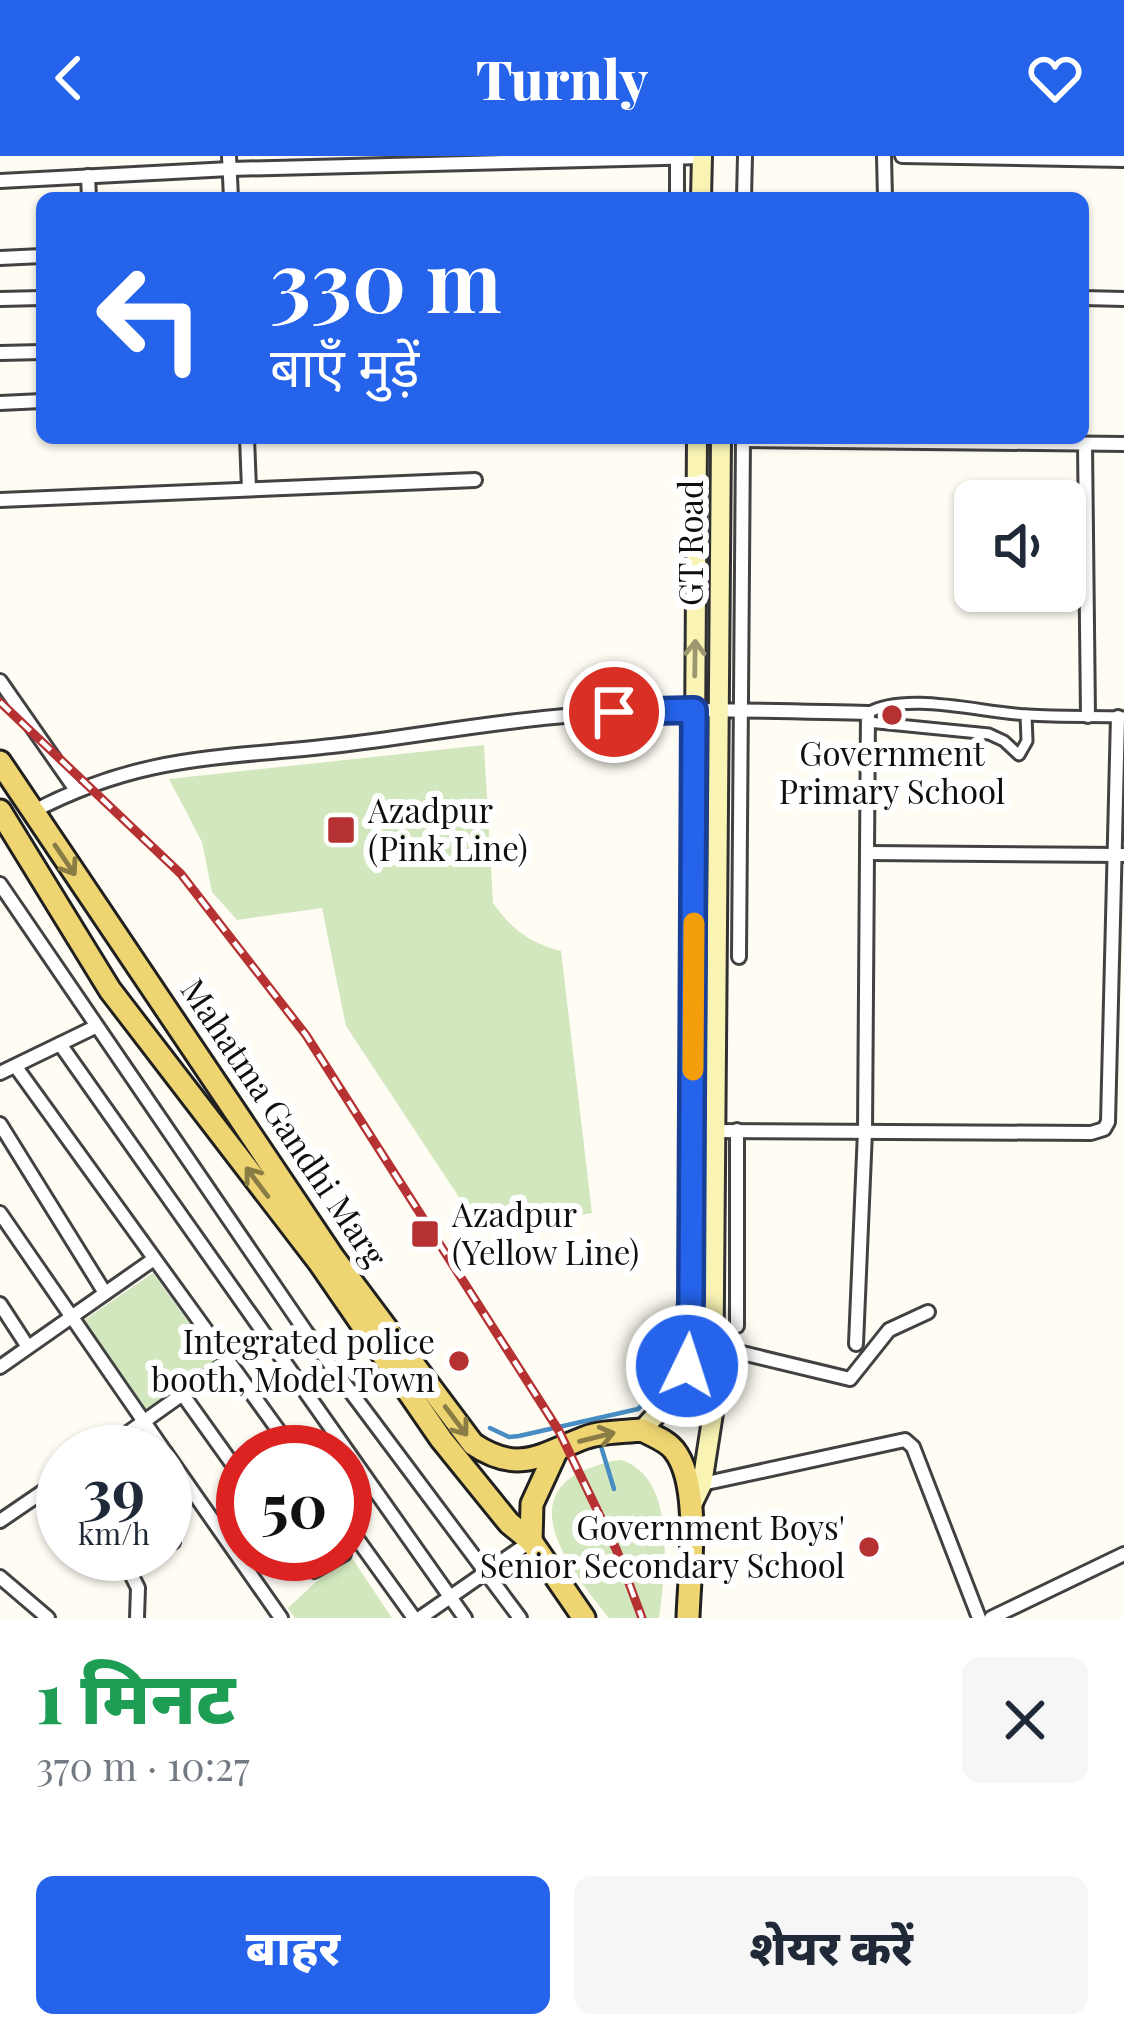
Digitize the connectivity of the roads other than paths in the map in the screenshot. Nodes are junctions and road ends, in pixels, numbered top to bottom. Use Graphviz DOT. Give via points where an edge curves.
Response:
graph roads {
  1 [pos="745,156"];
  2 [pos="884,156"];
  3 [pos="902,156"];
  4 [pos="702,157"];
  5 [pos="677,158"];
  6 [pos="1124,160"];
  7 [pos="230,162"];
  8 [pos="88,176"];
  9 [pos="0,181"];
  10 [pos="89,192"];
  11 [pos="231,192"];
  12 [pos="677,192"];
  13 [pos="701,192"];
  14 [pos="744,192"];
  15 [pos="885,192"];
  16 [pos="36,256"];
  17 [pos="0,258"];
  18 [pos="36,298"];
  19 [pos="1089,298"];
  20 [pos="0,299"];
  21 [pos="1124,299"];
  22 [pos="36,352"];
  23 [pos="0,353"];
  24 [pos="36,401"];
  25 [pos="0,403"];
  26 [pos="247,444"];
  27 [pos="698,444"];
  28 [pos="721,444"];
  29 [pos="742,444"];
  30 [pos="1085,444"];
  31 [pos="1124,444"];
  32 [pos="475,480"];
  33 [pos="249,489"];
  34 [pos="0,500"];
  35 [pos="0,681"];
  36 [pos="694,710"];
  37 [pos="730,710"];
  38 [pos="1026,715"];
  39 [pos="1088,716"];
  40 [pos="1121,717"];
  41 [pos="868,718"];
  42 [pos="0,762"];
  43 [pos="76,790"];
  44 [pos="0,811"];
  45 [pos="32,812"];
  46 [pos="867,853"];
  47 [pos="1120,855"];
  48 [pos="0,884"];
  49 [pos="739,957"];
  50 [pos="1119,987"];
  51 [pos="95,1027"];
  52 [pos="60,1044"];
  53 [pos="16,1067"];
  54 [pos="0,1073"];
  55 [pos="0,1124"];
  56 [pos="727,1130"];
  57 [pos="692,1131"];
  58 [pos="865,1131"];
  59 [pos="0,1213"];
  60 [pos="154,1259"];
  61 [pos="105,1292"];
  62 [pos="0,1304"];
  63 [pos="928,1312"];
  64 [pos="69,1317"];
  65 [pos="737,1326"];
  66 [pos="856,1344"];
  67 [pos="713,1346"];
  68 [pos="28,1347"];
  69 [pos="229,1361"];
  70 [pos="0,1367"];
  71 [pos="183,1395"];
  72 [pos="144,1423"];
  73 [pos="141,1425"];
  74 [pos="275,1425"];
  75 [pos="642,1430"];
  76 [pos="216,1441"];
  77 [pos="555,1454"];
  78 [pos="702,1484"];
  79 [pos="192,1491"];
  80 [pos="36,1494"];
  81 [pos="690,1509"];
  82 [pos="3,1514"];
  83 [pos="531,1541"];
  84 [pos="1123,1557"];
  85 [pos="372,1559"];
  86 [pos="485,1571"];
  87 [pos="0,1577"];
  88 [pos="134,1581"];
  89 [pos="450,1596"];
  90 [pos="48,1618"];
  91 [pos="137,1618"];
  92 [pos="281,1618"];
  93 [pos="417,1618"];
  94 [pos="465,1618"];
  95 [pos="520,1618"];
  96 [pos="584,1618"];
  97 [pos="688,1618"];
  98 [pos="979,1618"];
  99 [pos="992,1618"];
  1 -- 14 [label="street"];
  2 -- 15 [label="street"];
  3 -- 6 [label="street"];
  4 -- 5 [label="street"];
  4 -- 13 [label="main road"];
  5 -- 7 [label="street"];
  5 -- 12 [label="street"];
  7 -- 8 [label="street"];
  7 -- 11 [label="street"];
  8 -- 9 [label="street"];
  8 -- 10 [label="street"];
  16 -- 17 [label="street"];
  18 -- 20 [label="street"];
  19 -- 21 [label="street"];
  22 -- 23 [label="street"];
  24 -- 25 [label="street"];
  26 -- 33 [label="street"];
  36 -- 27 [label="main road, GT Road, one-way"];
  28 -- 37 [label="main road, GT Road"];
  29 -- 37 [label="street"];
  30 -- 31 [label="street"];
  30 -- 39 [label="street"];
  32 -- 33 [label="street"];
  33 -- 34 [label="street"];
  35 -- 43 [label="street"];
  36 -- 37 [label="street"];
  36 -- 43 [label="street" via="573,715 190,758"];
  36 -- 57 [label="main road, GT Road"];
  37 -- 41 [label="street"];
  37 -- 49 [label="street"];
  37 -- 56 [label="main road, GT Road"];
  38 -- 39 [label="street"];
  38 -- 41 [label="street" via="883,704"];
  38 -- 41 [label="street" via="1027,741 1018,755 988,734"];
  39 -- 40 [label="street"];
  40 -- 47 [label="street"];
  41 -- 46 [label="street"];
  42 -- 45 [label="main road, Mahatma Gandhi Marg"];
  43 -- 45 [label="street"];
  83 -- 44 [label="main road, Mahatma Gandhi Marg, one-way" via="441,1438 319,1262 110,990"];
  45 -- 77 [label="main road, Mahatma Gandhi Marg, one-way" via="333,1257 466,1436 506,1458"];
  46 -- 47 [label="street"];
  46 -- 58 [label="street"];
  47 -- 50 [label="street"];
  48 -- 51 [label="street"];
  50 -- 58 [label="street" via="1108,1122 1099,1132"];
  51 -- 52 [label="street"];
  51 -- 86 [label="street" via="306,1332"];
  52 -- 53 [label="street"];
  52 -- 89 [label="street"];
  53 -- 54 [label="street"];
  53 -- 60 [label="street"];
  55 -- 61 [label="street"];
  56 -- 57 [label="street"];
  56 -- 58 [label="street"];
  56 -- 65 [label="street"];
  56 -- 67 [label="main road, GT Road"];
  57 -- 75 [label="main road, GT Road" via="687,1366 673,1400"];
  58 -- 66 [label="street"];
  59 -- 64 [label="street"];
  60 -- 61 [label="street"];
  60 -- 69 [label="street"];
  61 -- 64 [label="street"];
  62 -- 68 [label="street"];
  63 -- 67 [label="street" via="890,1330 850,1379"];
  64 -- 68 [label="street"];
  64 -- 72 [label="street"];
  67 -- 78 [label="main road, GT Road"];
  68 -- 70 [label="street"];
  69 -- 71 [label="street"];
  69 -- 74 [label="street"];
  71 -- 72 [label="street"];
  71 -- 76 [label="street"];
  72 -- 73 [label="street"];
  77 -- 75 [label="main road, Mahatma Gandhi Marg, one-way" via="584,1438"];
  75 -- 81 [label="main road" via="680,1460"];
  77 -- 83 [label="main road" via="532,1504"];
  78 -- 81 [label="main road, GT Road"];
  78 -- 98 [label="street" via="905,1440"];
  79 -- 92 [label="street"];
  80 -- 82 [label="street"];
  81 -- 97 [label="main road"];
  83 -- 86 [label="street"];
  83 -- 96 [label="main road, Mahatma Gandhi Marg"];
  84 -- 99 [label="street"];
  85 -- 93 [label="street"];
  86 -- 89 [label="street"];
  86 -- 95 [label="street"];
  87 -- 90 [label="street"];
  88 -- 91 [label="street"];
  89 -- 93 [label="street"];
  89 -- 94 [label="street"];
}
